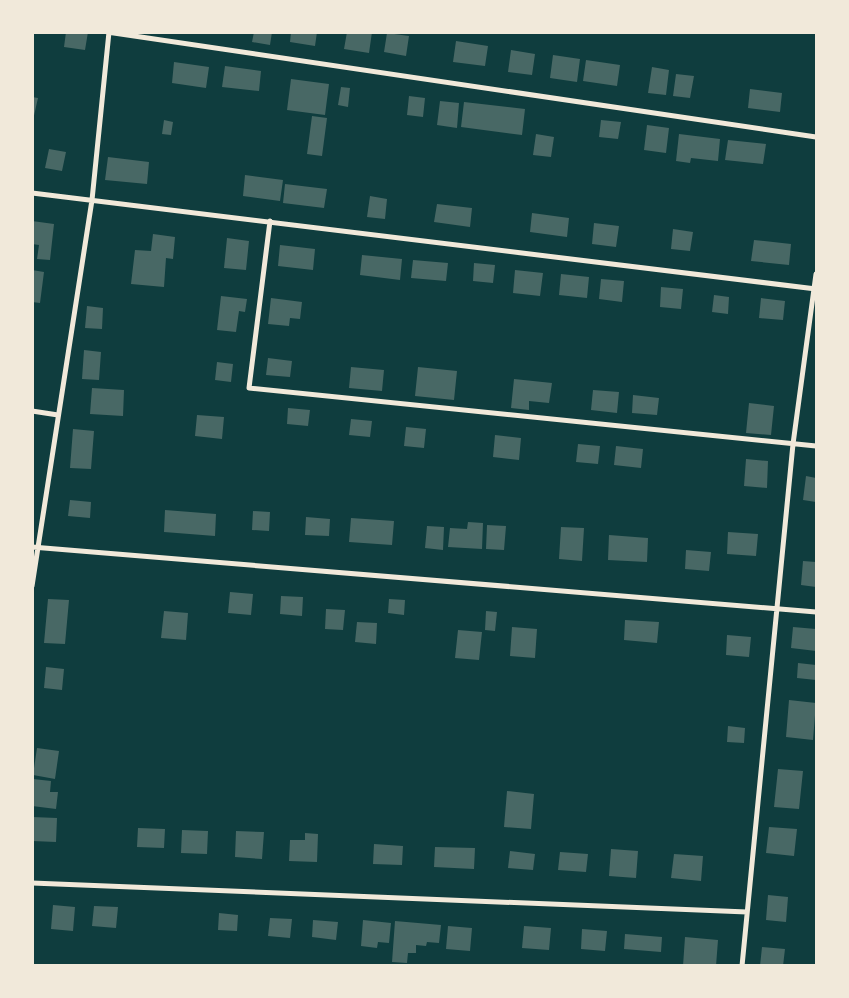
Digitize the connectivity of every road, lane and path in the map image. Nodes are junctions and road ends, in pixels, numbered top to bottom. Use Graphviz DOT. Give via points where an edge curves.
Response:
graph roads {
  1 [pos="108,33"];
  2 [pos="816,136"];
  3 [pos="32,193"];
  4 [pos="92,200"];
  5 [pos="270,221"];
  6 [pos="816,274"];
  7 [pos="816,289"];
  8 [pos="32,411"];
  9 [pos="58,414"];
  10 [pos="793,444"];
  11 [pos="816,446"];
  12 [pos="35,547"];
  13 [pos="32,586"];
  14 [pos="777,608"];
  15 [pos="816,612"];
  16 [pos="32,883"];
  17 [pos="747,912"];
  18 [pos="742,966"];
  1 -- 2 [label="street"];
  1 -- 4 [label="street"];
  3 -- 4 [label="street"];
  4 -- 5 [label="street"];
  4 -- 9 [label="street"];
  5 -- 7 [label="street"];
  5 -- 10 [label="street" via="249,388"];
  6 -- 7 [label="street"];
  7 -- 10 [label="street"];
  8 -- 9 [label="street"];
  9 -- 12 [label="street"];
  10 -- 11 [label="street"];
  10 -- 14 [label="street"];
  12 -- 13 [label="street"];
  12 -- 14 [label="street"];
  14 -- 15 [label="street"];
  14 -- 17 [label="street"];
  16 -- 17 [label="street"];
  17 -- 18 [label="street"];
}
